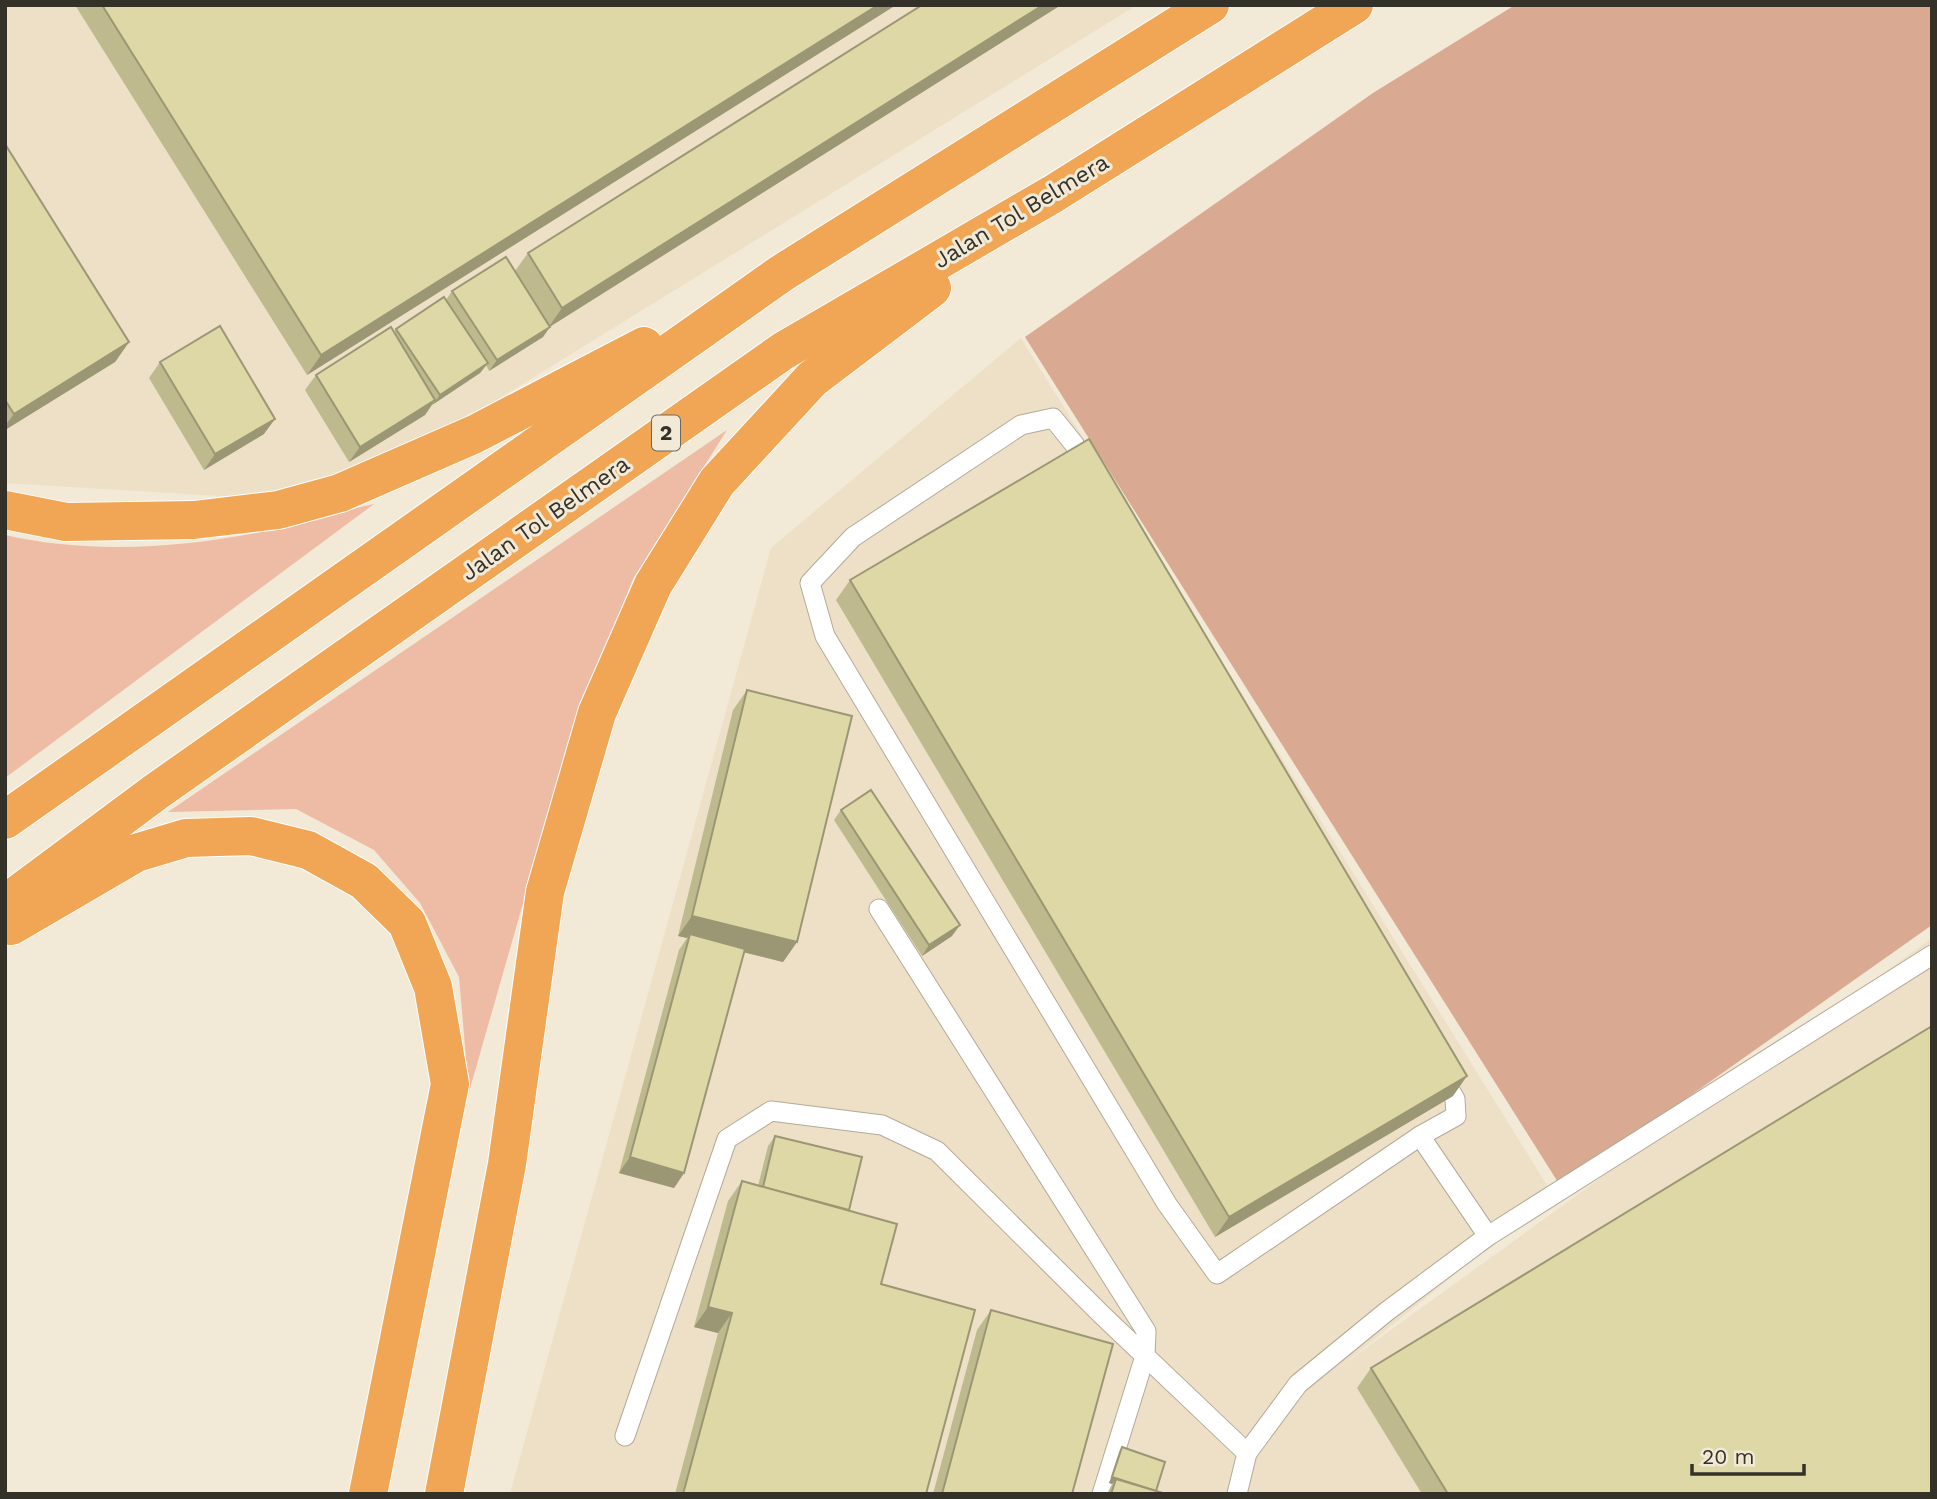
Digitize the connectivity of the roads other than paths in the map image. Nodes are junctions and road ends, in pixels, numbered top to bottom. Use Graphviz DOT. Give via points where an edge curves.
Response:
graph roads {
  1 [pos="1210,5"];
  2 [pos="1354,5"];
  3 [pos="1053,194"];
  4 [pos="782,273"];
  5 [pos="5,510"];
  6 [pos="5,820"];
  7 [pos="5,904"];
  8 [pos="879,909"];
  9 [pos="5,929"];
  10 [pos="1932,955"];
  11 [pos="1420,1136"];
  12 [pos="1488,1236"];
  13 [pos="1145,1356"];
  14 [pos="625,1436"];
  15 [pos="1247,1453"];
  16 [pos="368,1494"];
  17 [pos="444,1494"];
  18 [pos="1102,1494"];
  19 [pos="1237,1494"];
  1 -- 4 [label="highway"];
  2 -- 3 [label="highway, Jalan Tol Belmera / 2"];
  3 -- 7 [label="highway, Jalan Tol Belmera / 2" via="783,351 157,791"];
  3 -- 17 [label="highway" via="812,379 717,482 653,585 597,713 545,892 507,1164"];
  4 -- 5 [label="highway" via="475,435 340,493 278,510 194,520 66,522"];
  4 -- 6 [label="highway"];
  8 -- 13 [label="lane" via="1131,1303 1146,1331"];
  9 -- 16 [label="highway" via="136,853 186,838 251,836 308,850 363,881 407,923 433,987 450,1084"];
  10 -- 12 [label="lane"];
  11 -- 11 [label="lane" via="1217,1274 1167,1204 825,636 810,583 853,537 1021,425 1053,418 1074,444 1450,1085 1456,1116"];
  11 -- 12 [label="lane"];
  12 -- 15 [label="lane" via="1298,1384"];
  13 -- 14 [label="lane" via="937,1151 882,1125 771,1111 727,1139"];
  13 -- 15 [label="lane"];
  13 -- 18 [label="lane"];
  15 -- 19 [label="lane"];
}
